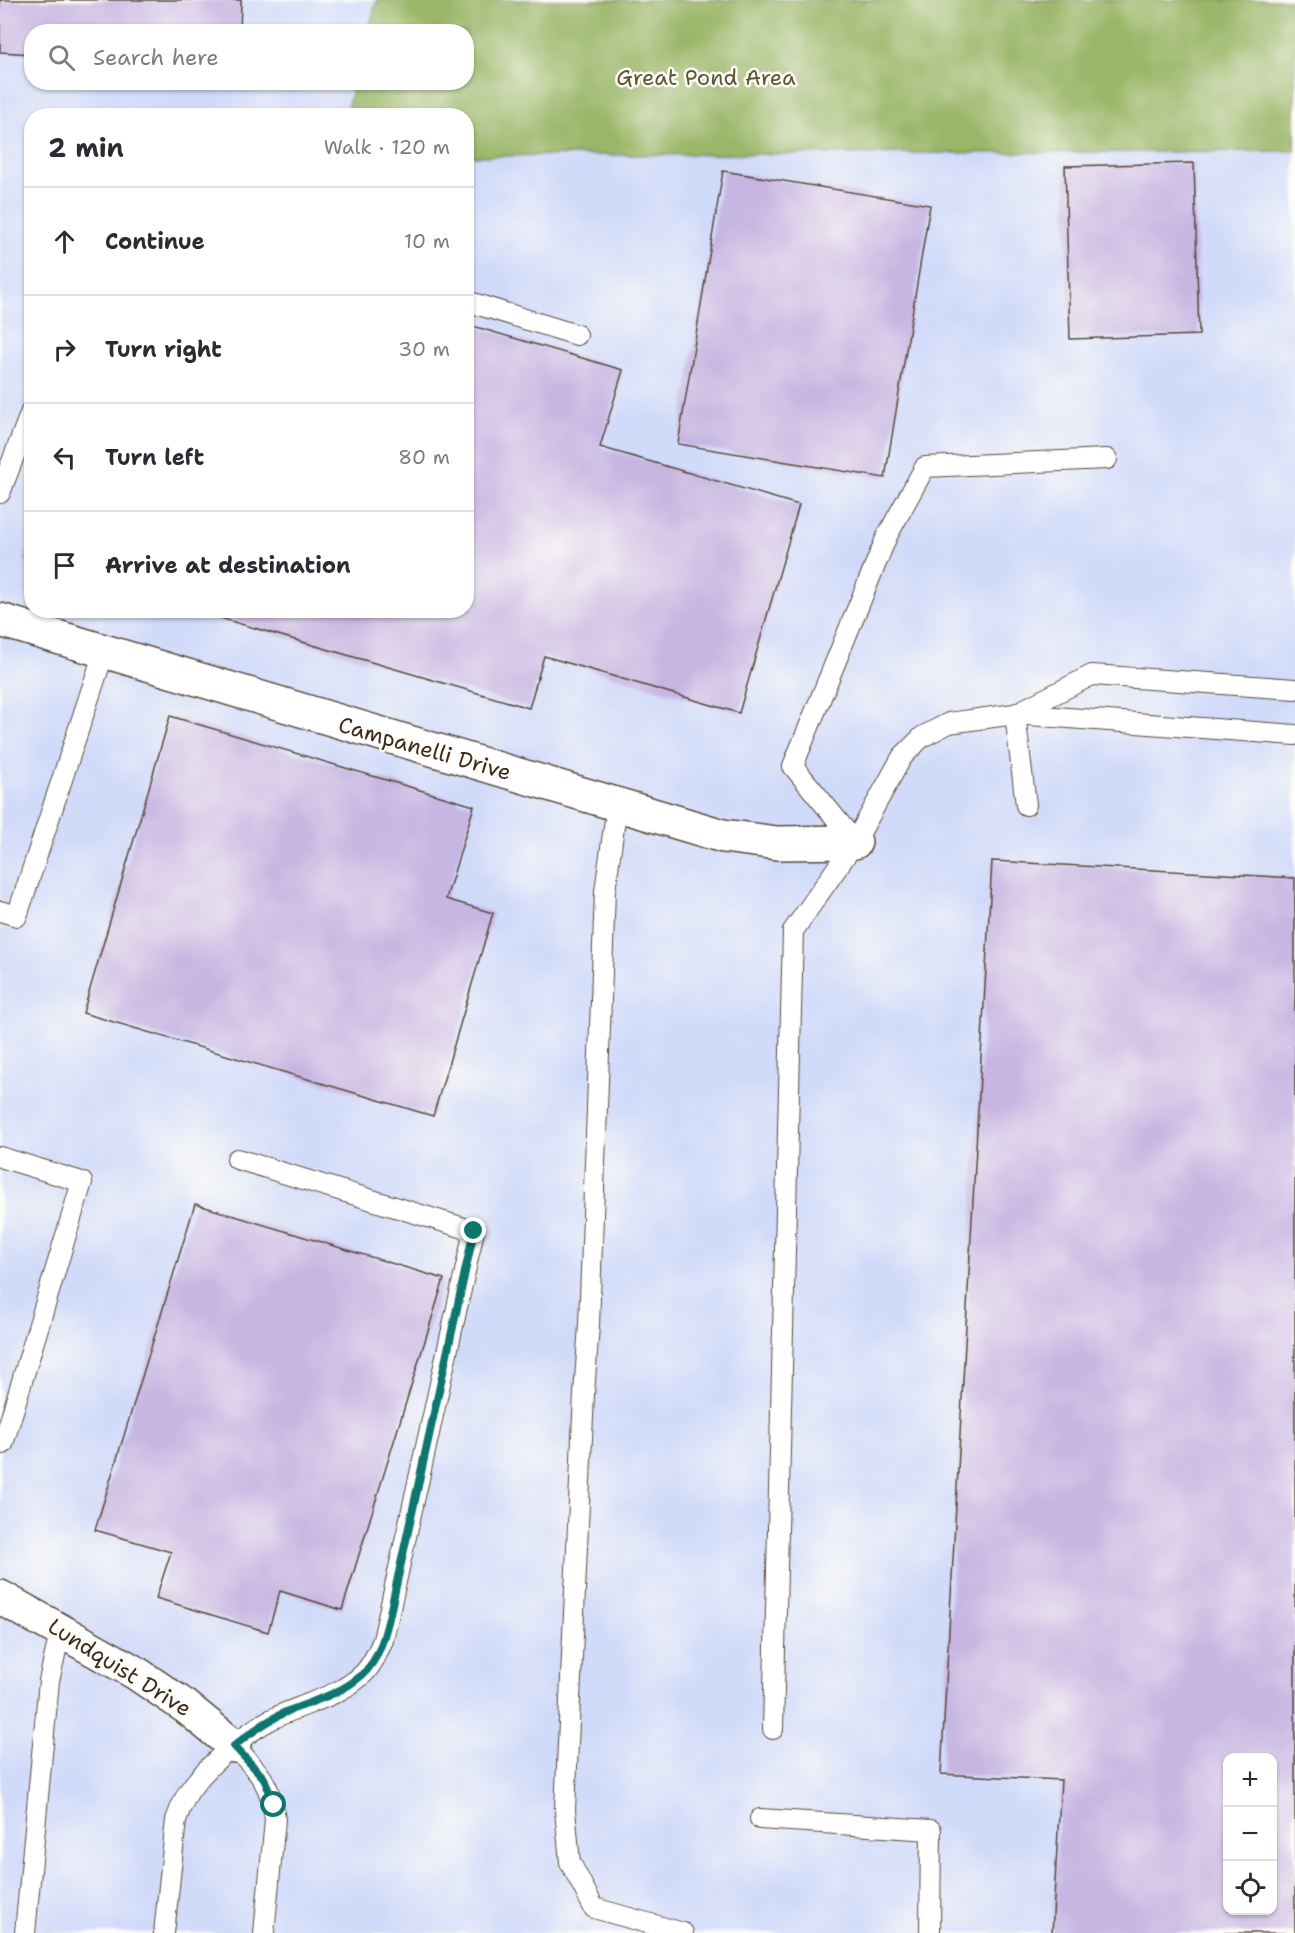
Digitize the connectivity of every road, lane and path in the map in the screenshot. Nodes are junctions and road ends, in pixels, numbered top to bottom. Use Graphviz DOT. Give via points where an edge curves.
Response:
graph roads {
  1 [pos="474,303"];
  2 [pos="576,335"];
  3 [pos="24,430"];
  4 [pos="1107,459"];
  5 [pos="0,493"];
  6 [pos="0,620"];
  7 [pos="104,651"];
  8 [pos="1295,689"];
  9 [pos="1015,714"];
  10 [pos="1295,735"];
  11 [pos="617,805"];
  12 [pos="1026,805"];
  13 [pos="855,842"];
  14 [pos="0,911"];
  15 [pos="0,1157"];
  16 [pos="237,1159"];
  17 [pos="0,1443"];
  18 [pos="0,1597"];
  19 [pos="64,1632"];
  20 [pos="772,1729"];
  21 [pos="234,1746"];
  22 [pos="760,1819"];
  23 [pos="25,1933"];
  24 [pos="164,1933"];
  25 [pos="264,1933"];
  26 [pos="683,1933"];
  27 [pos="930,1933"];
  1 -- 2 [label="lane"];
  3 -- 5 [label="lane"];
  4 -- 13 [label="lane" via="925,467 886,536 793,766"];
  6 -- 7 [label="street, Campanelli Drive"];
  7 -- 11 [label="street, Campanelli Drive"];
  7 -- 14 [label="lane" via="16,916"];
  8 -- 9 [label="lane" via="1092,675"];
  9 -- 10 [label="lane"];
  9 -- 12 [label="lane"];
  9 -- 13 [label="lane" via="949,723 922,737 902,757"];
  11 -- 13 [label="street, Campanelli Drive" via="748,840"];
  11 -- 26 [label="lane" via="605,891 565,1810 570,1862 594,1908"];
  13 -- 20 [label="lane" via="794,931"];
  15 -- 17 [label="lane" via="82,1182 3,1444"];
  16 -- 21 [label="lane" via="474,1231 389,1618 375,1658 363,1675 345,1687 269,1720"];
  18 -- 19 [label="street, Lundquist Drive"];
  19 -- 21 [label="street, Lundquist Drive" via="154,1685"];
  19 -- 23 [label="lane" via="50,1681"];
  21 -- 24 [label="lane" via="192,1787 182,1803 174,1834"];
  21 -- 25 [label="lane" via="264,1778 274,1805"];
  22 -- 27 [label="lane" via="931,1830"];
}
